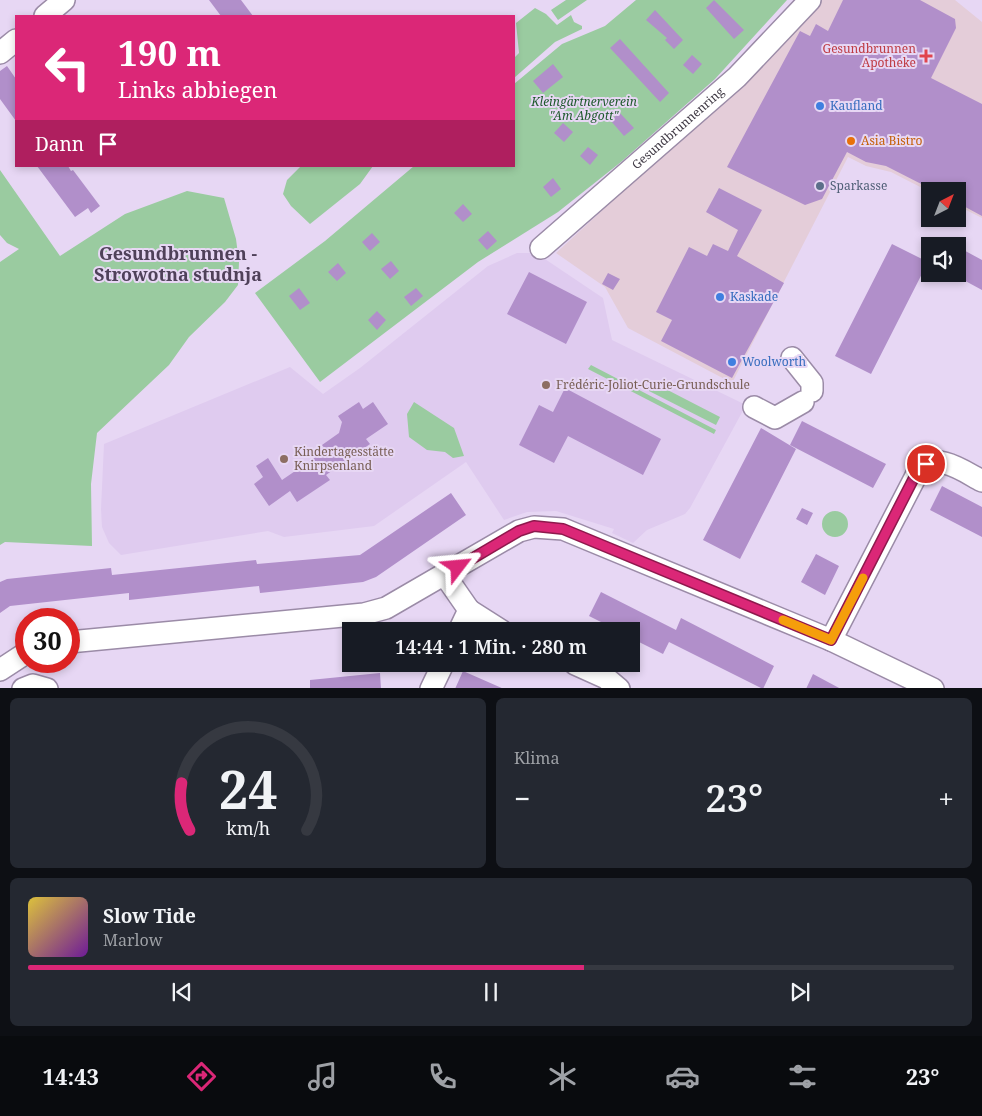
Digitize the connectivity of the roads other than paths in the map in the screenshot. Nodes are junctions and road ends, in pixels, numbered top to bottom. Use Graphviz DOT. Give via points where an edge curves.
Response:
graph roads {
  1 [pos="64,0"];
  2 [pos="810,0"];
  3 [pos="46,15"];
  4 [pos="15,41"];
  5 [pos="0,53"];
  6 [pos="541,248"];
  7 [pos="792,358"];
  8 [pos="754,407"];
  9 [pos="982,481"];
  10 [pos="444,574"];
  11 [pos="469,610"];
  12 [pos="463,622"];
  13 [pos="488,622"];
  14 [pos="831,640"];
  15 [pos="80,641"];
  16 [pos="15,660"];
  17 [pos="0,670"];
  18 [pos="439,672"];
  19 [pos="593,672"];
  20 [pos="24,688"];
  21 [pos="47,688"];
  22 [pos="431,688"];
  23 [pos="619,688"];
  24 [pos="932,688"];
  1 -- 3 [label="street"];
  2 -- 6 [label="street, Gesundbrunnenring" via="730,83"];
  4 -- 5 [label="street"];
  7 -- 8 [label="street" via="812,383 808,396 775,418"];
  9 -- 14 [label="street" via="942,462 926,464 918,470"];
  10 -- 11 [label="street"];
  10 -- 14 [label="street" via="519,531 534,526 563,529"];
  10 -- 15 [label="street" via="386,608 364,614"];
  11 -- 12 [label="street"];
  11 -- 13 [label="street"];
  14 -- 24 [label="street"];
  16 -- 17 [label="street"];
  18 -- 22 [label="street"];
  19 -- 23 [label="street"];
  20 -- 21 [label="street" via="33,685"];
}
